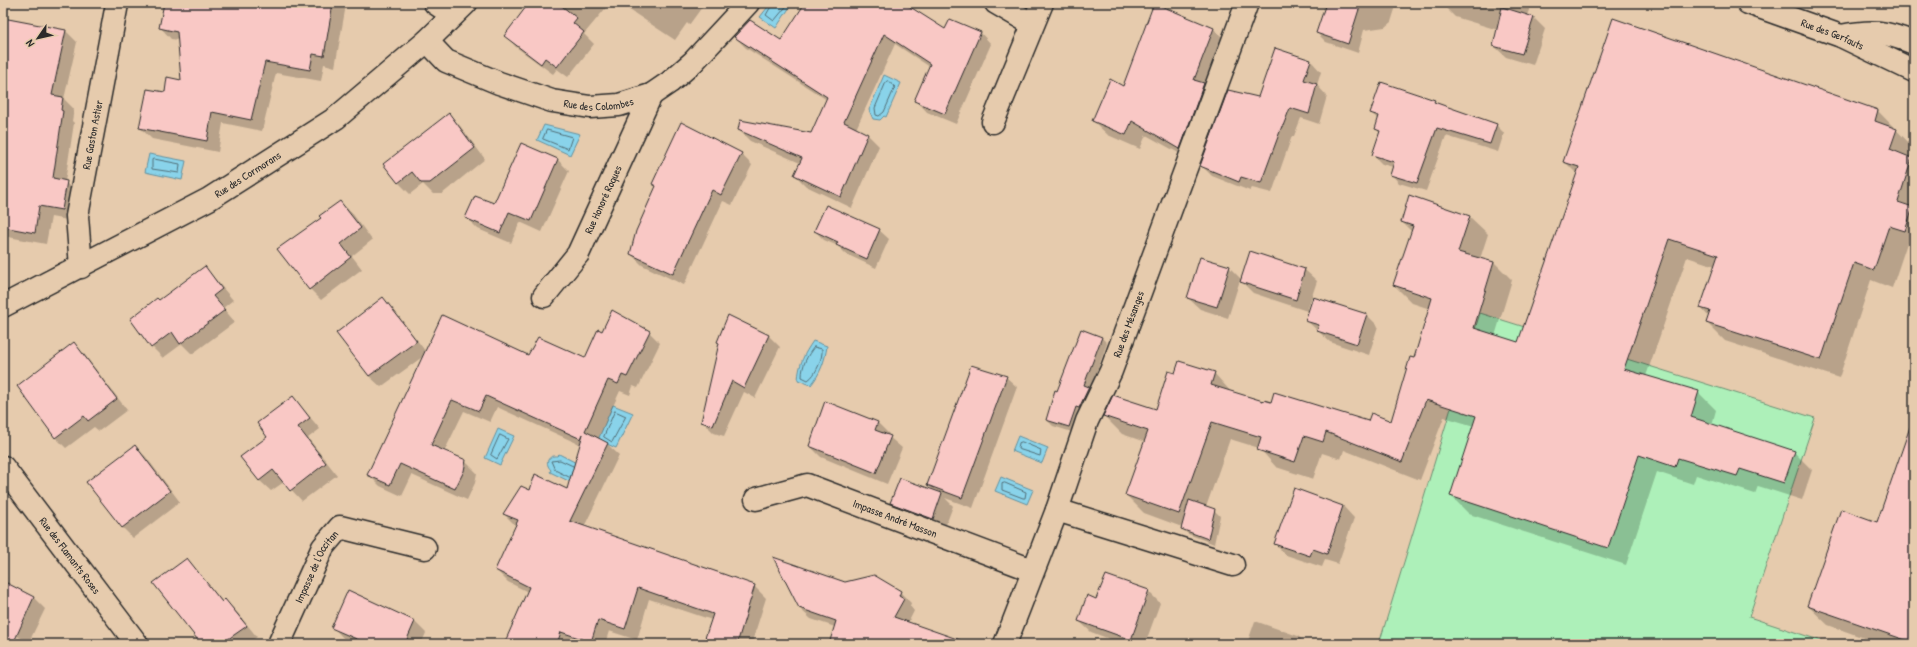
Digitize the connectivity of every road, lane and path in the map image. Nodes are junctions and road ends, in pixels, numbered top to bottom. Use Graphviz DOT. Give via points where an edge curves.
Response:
graph roads {
  1 [pos="435,3"];
  2 [pos="748,3"];
  3 [pos="996,3"];
  4 [pos="1042,3"];
  5 [pos="1246,3"];
  6 [pos="1748,3"];
  7 [pos="117,4"];
  8 [pos="459,9"];
  9 [pos="1032,24"];
  10 [pos="1841,36"];
  11 [pos="427,41"];
  12 [pos="1914,43"];
  13 [pos="1914,71"];
  14 [pos="650,95"];
  15 [pos="993,122"];
  16 [pos="81,267"];
  17 [pos="544,296"];
  18 [pos="3,306"];
  19 [pos="3,467"];
  20 [pos="756,499"];
  21 [pos="1057,510"];
  22 [pos="425,548"];
  23 [pos="1233,565"];
  24 [pos="1032,570"];
  25 [pos="137,644"];
  26 [pos="279,644"];
  27 [pos="1005,644"];
  1 -- 8 [label="street"];
  2 -- 14 [label="street, Rue des Colombes" via="692,62"];
  3 -- 9 [label="street"];
  4 -- 9 [label="street"];
  5 -- 21 [label="street, Rue des Mésanges" via="1111,371 1087,421"];
  6 -- 10 [label="street, Rue des Gerfauts"];
  7 -- 16 [label="street, Rue Gaston Astier" via="77,216"];
  8 -- 11 [label="street, Rue des Cormorans"];
  9 -- 15 [label="street"];
  10 -- 12 [label="street" via="1866,31 1891,34"];
  10 -- 13 [label="street, Rue des Gerfauts"];
  11 -- 14 [label="street, Rue des Colombes" via="446,60 499,83 552,101 590,107 619,105"];
  11 -- 16 [label="street, Rue des Cormorans" via="336,118 209,199"];
  14 -- 17 [label="street, Rue Honoré Roques" via="578,254"];
  16 -- 18 [label="street, Rue des Cormorans"];
  19 -- 25 [label="street, Rue des Flamants Roses"];
  20 -- 24 [label="street, Impasse André Masson" via="807,485"];
  21 -- 23 [label="street"];
  21 -- 24 [label="street, Rue des Mésanges"];
  22 -- 26 [label="street, Impasse de l'Occitan" via="340,527 323,546"];
  24 -- 27 [label="street, Rue des Mésanges"];
}
